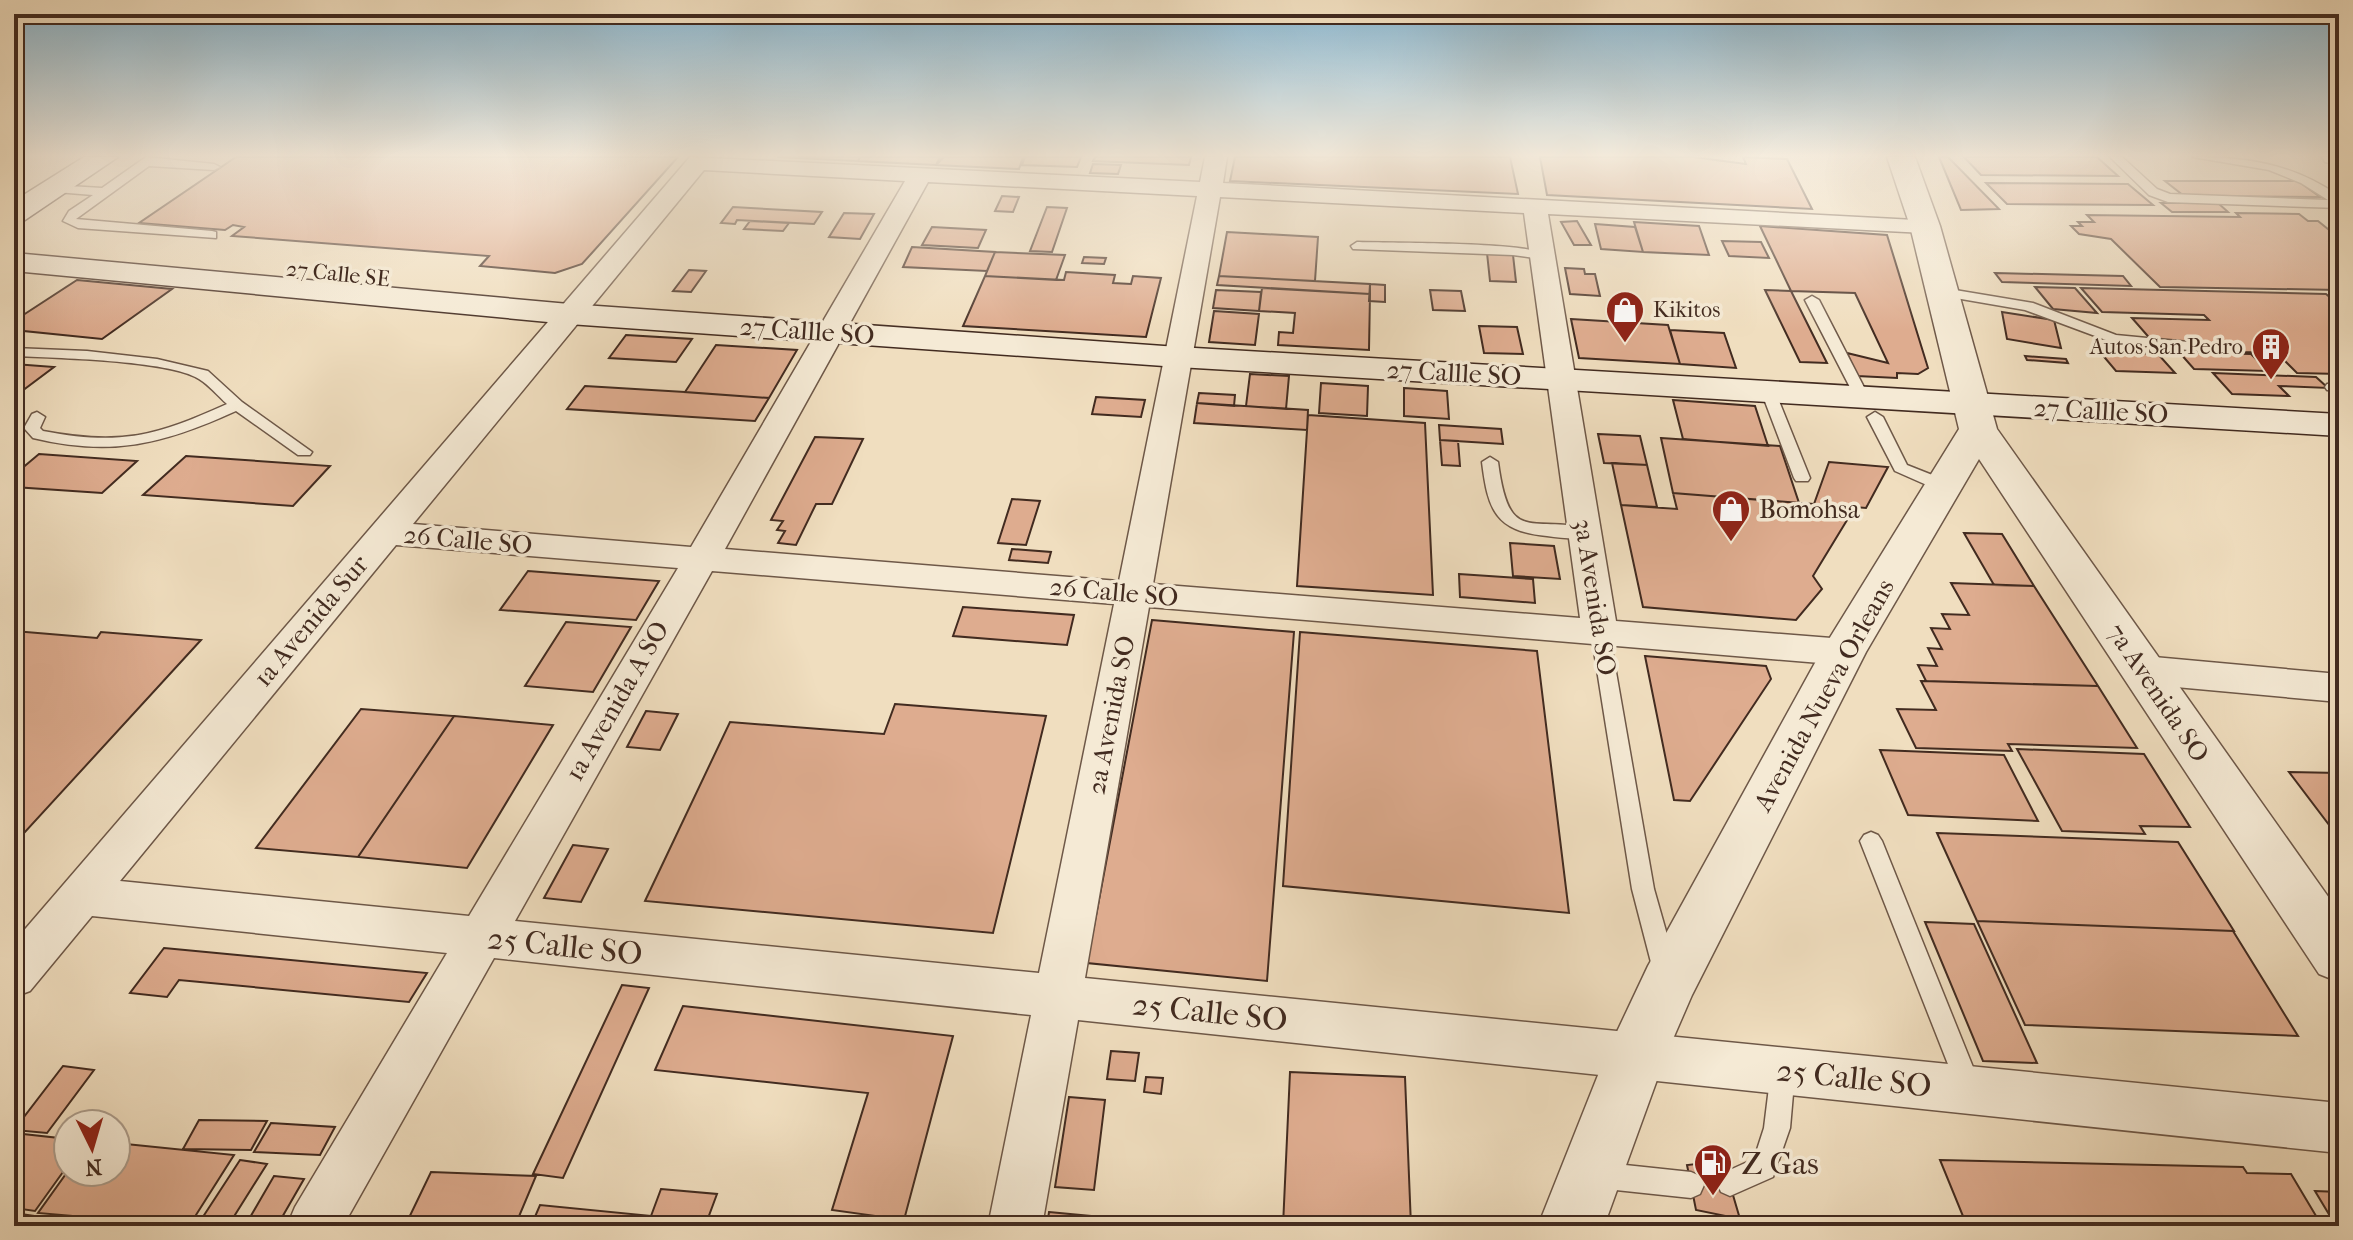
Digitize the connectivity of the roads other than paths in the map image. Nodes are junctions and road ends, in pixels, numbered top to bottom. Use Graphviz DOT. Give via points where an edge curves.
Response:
graph roads {
  1 [pos="73,215"];
  2 [pos="654,215"];
  3 [pos="898,215"];
  4 [pos="1205,215"];
  5 [pos="1536,215"];
  6 [pos="1696,215"];
  7 [pos="1921,215"];
  8 [pos="1925,226"];
  9 [pos="212,235"];
  10 [pos="14,242"];
  11 [pos="1357,246"];
  12 [pos="1542,255"];
  13 [pos="14,262"];
  14 [pos="1943,292"];
  15 [pos="1812,300"];
  16 [pos="576,306"];
  17 [pos="833,332"];
  18 [pos="2220,349"];
  19 [pos="14,352"];
  20 [pos="1178,357"];
  21 [pos="1561,379"];
  22 [pos="1768,391"];
  23 [pos="237,405"];
  24 [pos="1868,407"];
  25 [pos="1976,416"];
  26 [pos="37,417"];
  27 [pos="2339,425"];
  28 [pos="304,452"];
  29 [pos="1490,462"];
  30 [pos="1802,478"];
  31 [pos="1944,486"];
  32 [pos="385,533"];
  33 [pos="1585,533"];
  34 [pos="699,559"];
  35 [pos="1133,594"];
  36 [pos="1600,632"];
  37 [pos="1844,652"];
  38 [pos="2143,670"];
  39 [pos="2339,688"];
  40 [pos="1871,841"];
  41 [pos="81,896"];
  42 [pos="481,937"];
  43 [pos="2339,957"];
  44 [pos="14,976"];
  45 [pos="1668,984"];
  46 [pos="1058,996"];
  47 [pos="1636,1055"];
  48 [pos="1783,1071"];
  49 [pos="1970,1090"];
  50 [pos="2339,1128"];
  51 [pos="1590,1174"];
  52 [pos="1730,1183"];
  53 [pos="1691,1185"];
  54 [pos="314,1226"];
  55 [pos="1015,1226"];
  56 [pos="1571,1226"];
  1 -- 9 [label="lane" via="69,221 78,224"];
  2 -- 16 [label="street, 1a Avenida Sur"];
  3 -- 17 [label="street, 1a Avenida A SO"];
  4 -- 20 [label="street, 2a Avenida SO"];
  5 -- 12 [label="street, 3a Avenida SO"];
  6 -- 8 [label="street"];
  7 -- 8 [label="main road"];
  8 -- 14 [label="main road"];
  10 -- 16 [label="main road, 27 Calle SE"];
  11 -- 12 [label="lane"];
  12 -- 21 [label="street, 3a Avenida SO"];
  13 -- 16 [label="main road, 27 Calle SE"];
  14 -- 18 [label="lane" via="2028,306 2114,339"];
  14 -- 25 [label="main road"];
  15 -- 24 [label="lane"];
  16 -- 17 [label="main road, 27 Callle SO" via="659,320"];
  16 -- 32 [label="street, 1a Avenida Sur"];
  17 -- 20 [label="main road, 27 Callle SO"];
  17 -- 34 [label="street, 1a Avenida A SO"];
  19 -- 23 [label="lane" via="157,363 203,374"];
  20 -- 21 [label="main road, 27 Callle SO"];
  20 -- 35 [label="street, 2a Avenida SO"];
  21 -- 22 [label="main road, 27 Callle SO"];
  21 -- 33 [label="street, 3a Avenida SO"];
  22 -- 24 [label="main road, 27 Callle SO"];
  22 -- 30 [label="lane"];
  23 -- 26 [label="lane" via="174,434 115,446 38,435 32,428"];
  23 -- 28 [label="lane"];
  24 -- 25 [label="main road, 27 Callle SO"];
  24 -- 31 [label="lane" via="1901,468"];
  25 -- 27 [label="main road, 27 Callle SO"];
  25 -- 31 [label="main road, Avenida Nueva Orleans"];
  25 -- 38 [label="main road, 7a Avenida SO"];
  29 -- 33 [label="lane" via="1498,507 1508,519 1530,529"];
  31 -- 37 [label="main road, Avenida Nueva Orleans"];
  32 -- 34 [label="street, 26 Calle SO"];
  32 -- 41 [label="street, 1a Avenida Sur"];
  33 -- 36 [label="street, 3a Avenida SO"];
  34 -- 35 [label="street, 26 Calle SO"];
  34 -- 42 [label="street, 1a Avenida A SO"];
  35 -- 36 [label="street, 26 Calle SO"];
  35 -- 46 [label="street, 2a Avenida SO"];
  36 -- 37 [label="street, 26 Calle SO"];
  36 -- 45 [label="lane, 3a Avenida SO" via="1643,889"];
  37 -- 45 [label="main road, Avenida Nueva Orleans"];
  38 -- 39 [label="street"];
  38 -- 43 [label="main road, 7a Avenida SO"];
  40 -- 49 [label="lane"];
  41 -- 42 [label="street, 25 Calle SO"];
  41 -- 44 [label="street, 1a Avenida Sur"];
  42 -- 46 [label="street, 25 Calle SO"];
  42 -- 54 [label="street, 1a Avenida A SO"];
  45 -- 47 [label="main road, Avenida Nueva Orleans"];
  46 -- 47 [label="street, 25 Calle SO"];
  46 -- 55 [label="street, 2a Avenida SO"];
  47 -- 48 [label="street, 25 Calle SO"];
  47 -- 51 [label="main road, Avenida Nueva Orleans"];
  48 -- 49 [label="street, 25 Calle SO"];
  48 -- 52 [label="lane" via="1777,1128 1764,1168"];
  49 -- 50 [label="street, 25 Calle SO"];
  51 -- 53 [label="lane"];
  51 -- 56 [label="main road, Avenida Nueva Orleans"];
}
